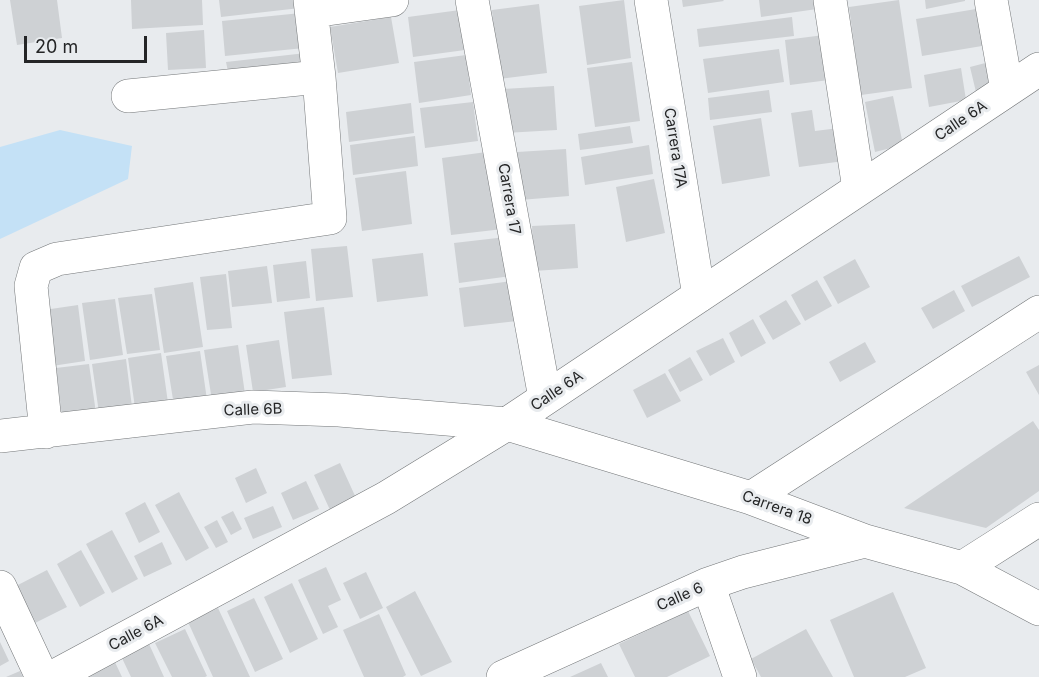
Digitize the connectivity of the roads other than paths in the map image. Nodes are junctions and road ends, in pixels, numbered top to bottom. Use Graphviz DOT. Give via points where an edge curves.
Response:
graph roads {
  1 [pos="392,0"];
  2 [pos="472,0"];
  3 [pos="651,0"];
  4 [pos="830,0"];
  5 [pos="991,0"];
  6 [pos="311,6"];
  7 [pos="1039,69"];
  8 [pos="319,77"];
  9 [pos="1006,90"];
  10 [pos="129,96"];
  11 [pos="859,189"];
  12 [pos="699,296"];
  13 [pos="1039,312"];
  14 [pos="545,398"];
  15 [pos="507,424"];
  16 [pos="46,432"];
  17 [pos="0,436"];
  18 [pos="751,498"];
  19 [pos="1039,519"];
  20 [pos="866,541"];
  21 [pos="962,568"];
  22 [pos="708,584"];
  23 [pos="0,587"];
  24 [pos="1039,609"];
  25 [pos="42,677"];
  26 [pos="53,677"];
  27 [pos="503,677"];
  28 [pos="740,677"];
  1 -- 6 [label="street"];
  2 -- 14 [label="street, Carrera 17"];
  3 -- 12 [label="street, Carrera 17A"];
  4 -- 11 [label="street"];
  5 -- 9 [label="street"];
  6 -- 8 [label="street"];
  7 -- 9 [label="street, Calle 6A"];
  8 -- 10 [label="street"];
  8 -- 16 [label="street" via="330,218 57,259 36,267 31,286"];
  9 -- 11 [label="street, Calle 6A"];
  11 -- 12 [label="street, Calle 6A"];
  12 -- 14 [label="street, Calle 6A"];
  13 -- 18 [label="street"];
  14 -- 15 [label="street, Calle 6A"];
  15 -- 16 [label="street, Calle 6B" via="252,407"];
  15 -- 18 [label="street, Carrera 18"];
  15 -- 26 [label="street, Calle 6A" via="386,498"];
  16 -- 17 [label="street, Calle 6B"];
  18 -- 20 [label="street, Carrera 18"];
  19 -- 21 [label="street"];
  20 -- 21 [label="street, Carrera 18"];
  20 -- 22 [label="street, Calle 6"];
  21 -- 24 [label="street, Carrera 18"];
  22 -- 27 [label="street, Calle 6"];
  22 -- 28 [label="street"];
  23 -- 25 [label="street"];
}
